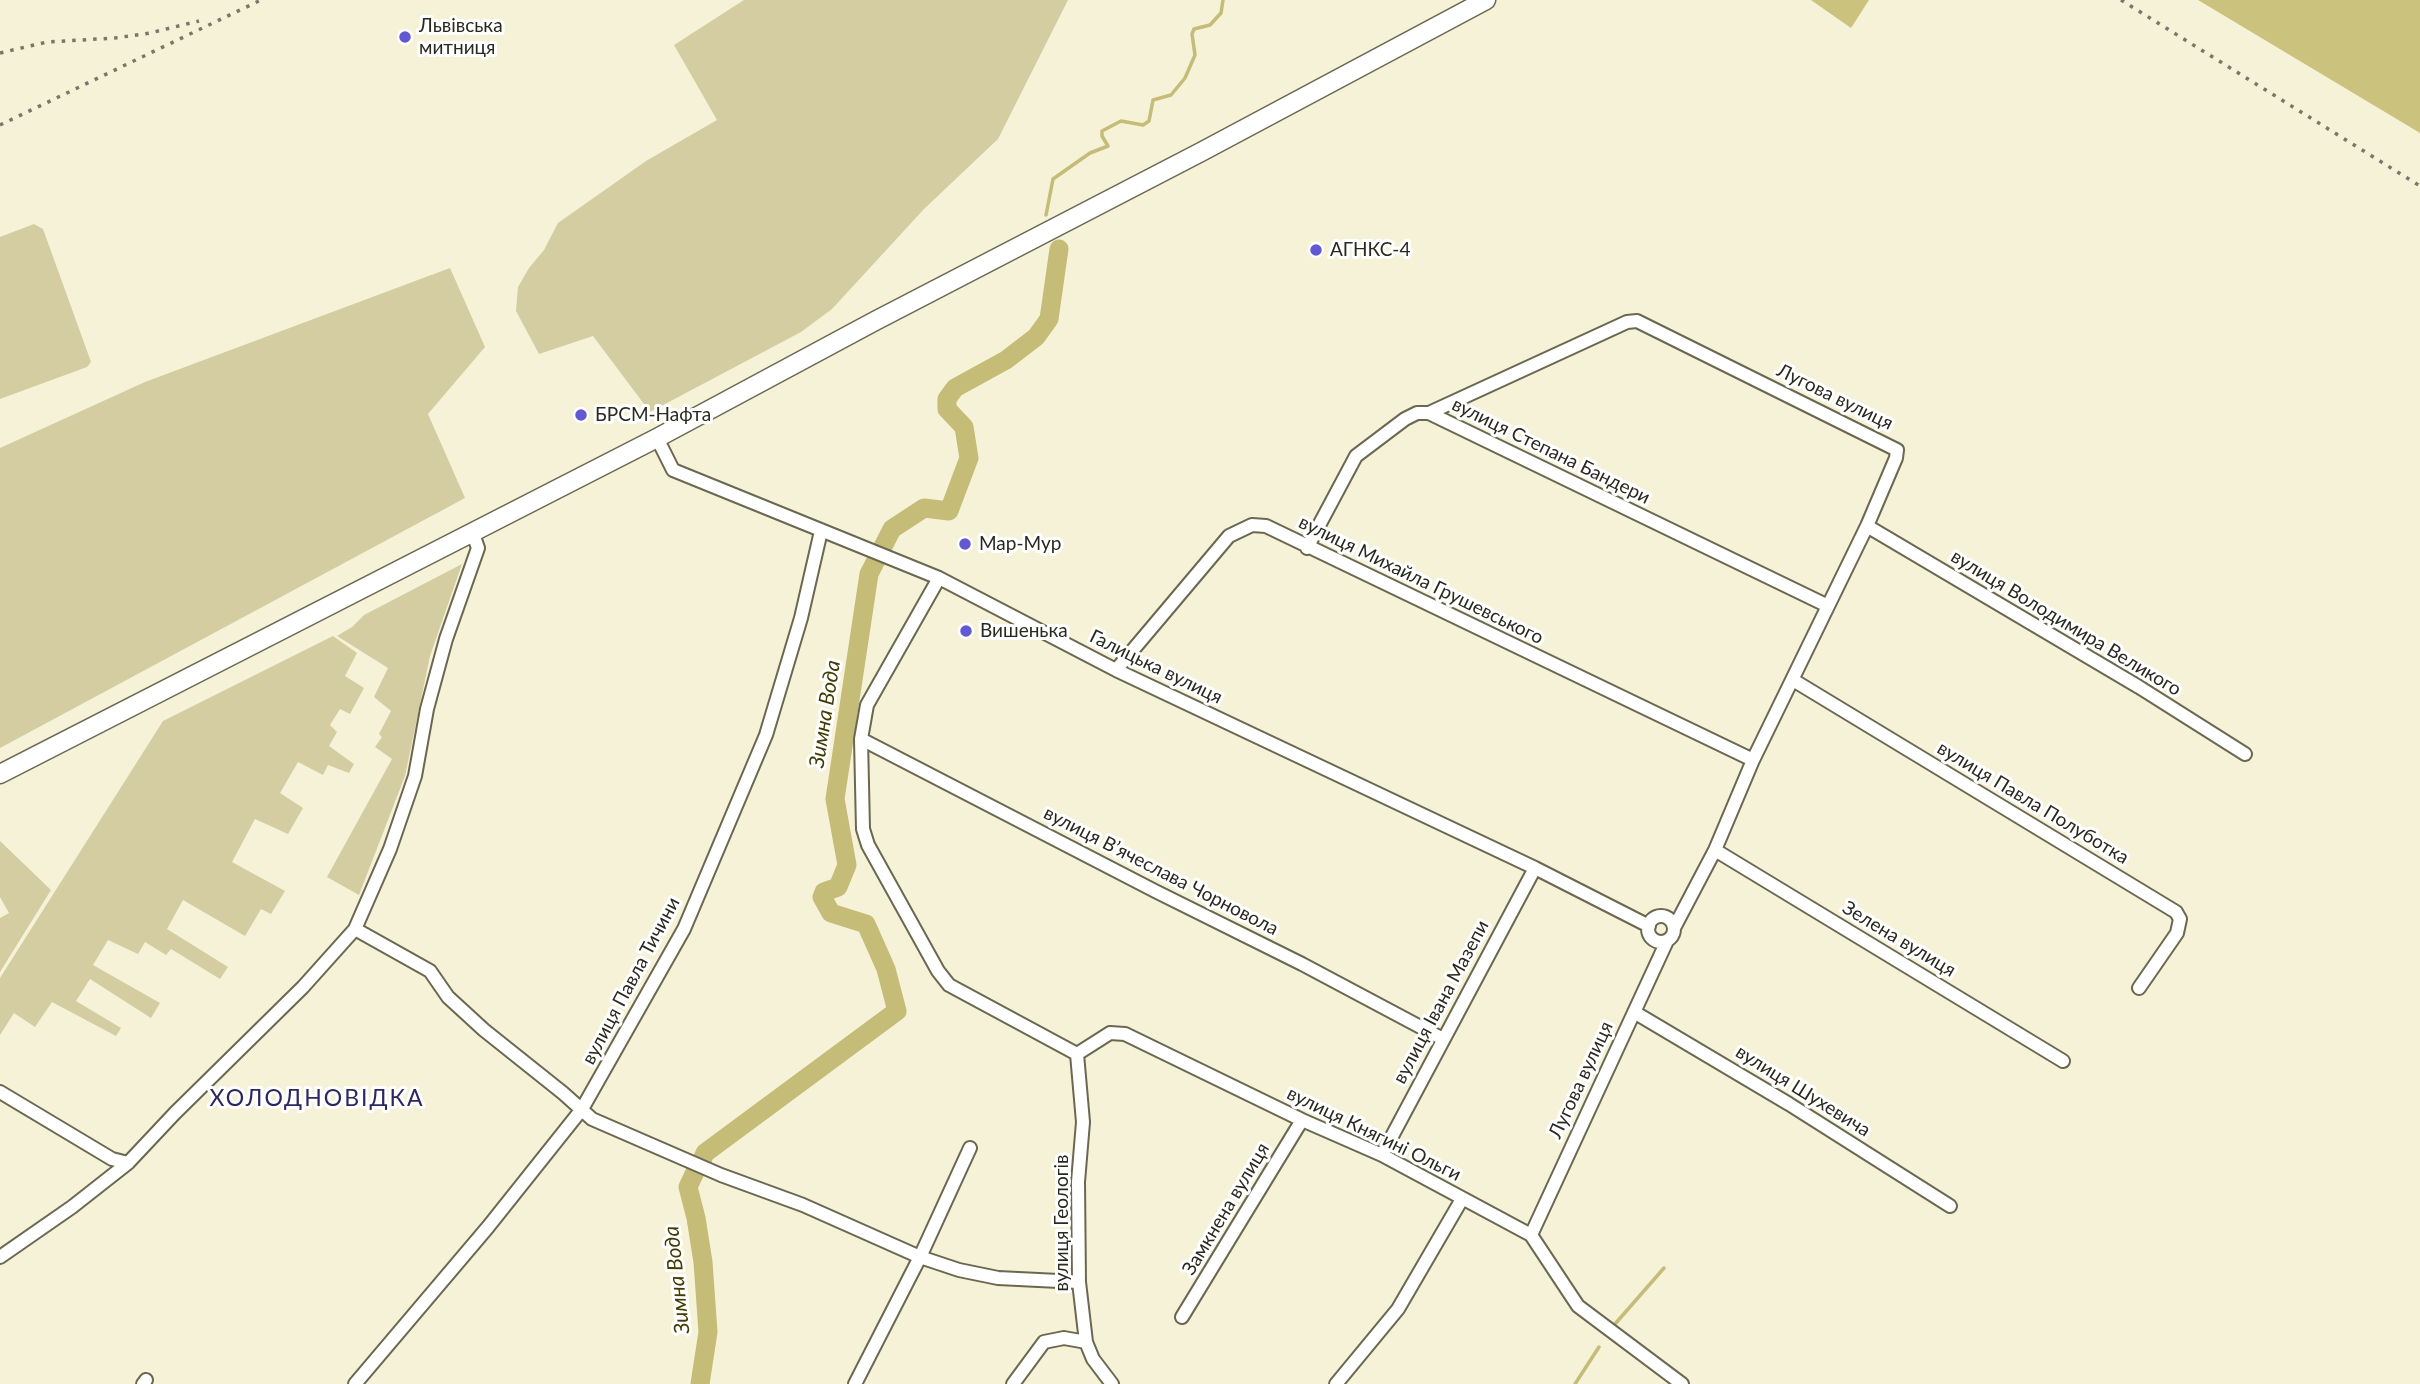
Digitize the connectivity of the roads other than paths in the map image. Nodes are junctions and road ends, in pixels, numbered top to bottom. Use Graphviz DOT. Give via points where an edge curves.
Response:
graph roads {
  1 [pos="1486,0"];
  2 [pos="1429,414"];
  3 [pos="657,438"];
  4 [pos="1867,526"];
  5 [pos="472,531"];
  6 [pos="821,531"];
  7 [pos="1307,548"];
  8 [pos="939,578"];
  9 [pos="1828,606"];
  10 [pos="1116,670"];
  11 [pos="1793,680"];
  12 [pos="861,739"];
  13 [pos="2245,754"];
  14 [pos="1753,760"];
  15 [pos="0,774"];
  16 [pos="1714,850"];
  17 [pos="1535,867"];
  18 [pos="1649,926"];
  19 [pos="1674,928"];
  20 [pos="355,929"];
  21 [pos="1667,941"];
  22 [pos="2139,988"];
  23 [pos="1633,1012"];
  24 [pos="1443,1039"];
  25 [pos="1077,1054"];
  26 [pos="2063,1061"];
  27 [pos="0,1092"];
  28 [pos="582,1109"];
  29 [pos="1302,1120"];
  30 [pos="970,1148"];
  31 [pos="1382,1155"];
  32 [pos="128,1163"];
  33 [pos="1462,1199"];
  34 [pos="1950,1206"];
  35 [pos="1531,1235"];
  36 [pos="0,1256"];
  37 [pos="920,1257"];
  38 [pos="1079,1282"];
  39 [pos="1182,1317"];
  40 [pos="1086,1342"];
  41 [pos="355,1384"];
  42 [pos="855,1384"];
  43 [pos="1013,1384"];
  44 [pos="1112,1384"];
  45 [pos="1336,1384"];
  46 [pos="1682,1384"];
  1 -- 3 [label="highway"];
  2 -- 4 [label="street, Лугова вулиця" via="1637,321 1897,450"];
  2 -- 7 [label="street, вулиця Степана Бандери" via="1405,419 1356,456"];
  2 -- 9 [label="street, вулиця Степана Бандери"];
  3 -- 5 [label="highway"];
  3 -- 6 [label="street, Галицька вулиця" via="673,470"];
  4 -- 9 [label="street, Лугова вулиця"];
  4 -- 13 [label="street, вулиця Володимира Великого"];
  5 -- 15 [label="highway"];
  5 -- 20 [label="street" via="478,548 433,686 415,776"];
  6 -- 8 [label="street, Галицька вулиця"];
  6 -- 28 [label="street, вулиця Павла Тичини" via="801,618 749,779 684,929"];
  7 -- 10 [label="street, вулиця Михайла Грушевського" via="1266,526 1252,525 1229,536"];
  7 -- 14 [label="street, вулиця Михайла Грушевського"];
  8 -- 10 [label="street, Галицька вулиця"];
  8 -- 12 [label="street" via="867,705"];
  9 -- 11 [label="street, Лугова вулиця"];
  10 -- 17 [label="street, Галицька вулиця"];
  11 -- 14 [label="street, Лугова вулиця"];
  11 -- 22 [label="street, вулиця Павла Полуботка" via="2176,912 2180,919 2177,933"];
  12 -- 24 [label="street, вулиця Вʼячеслава Чорновола"];
  12 -- 25 [label="street" via="867,845 938,971 949,985"];
  14 -- 16 [label="street, Лугова вулиця"];
  16 -- 19 [label="street, Лугова вулиця"];
  16 -- 26 [label="street, Зелена вулиця"];
  17 -- 18 [label="street, Галицька вулиця"];
  17 -- 24 [label="street, вулиця Івана Мазепи"];
  18 -- 19 [label="street" via="1654,918 1664,917"];
  18 -- 21 [label="street" via="1653,939"];
  19 -- 21 [label="street"];
  20 -- 28 [label="street" via="430,971 448,997 484,1030"];
  20 -- 32 [label="street" via="303,988"];
  21 -- 23 [label="street, Лугова вулиця"];
  23 -- 34 [label="street, вулиця Шухевича"];
  23 -- 35 [label="street, Лугова вулиця"];
  24 -- 31 [label="street, вулиця Івана Мазепи"];
  25 -- 29 [label="street, вулиця Княгині Ольги" via="1110,1033 1125,1034"];
  25 -- 38 [label="street, вулиця Геологів" via="1083,1122"];
  27 -- 32 [label="street" via="112,1159"];
  28 -- 37 [label="street" via="592,1119"];
  28 -- 41 [label="street, вулиця Павла Тичини"];
  29 -- 31 [label="street, вулиця Княгині Ольги"];
  29 -- 39 [label="street, Замкнена вулиця"];
  30 -- 37 [label="street"];
  31 -- 33 [label="street, вулиця Княгині Ольги"];
  32 -- 36 [label="street"];
  33 -- 35 [label="street, вулиця Княгині Ольги"];
  33 -- 45 [label="street" via="1398,1309"];
  35 -- 46 [label="street, вулиця Княгині Ольги" via="1578,1306"];
  37 -- 38 [label="street" via="971,1274"];
  37 -- 42 [label="street"];
  38 -- 40 [label="street, вулиця Геологів"];
  40 -- 43 [label="street" via="1064,1338 1044,1342"];
  40 -- 44 [label="street, вулиця Геологів"];
}
